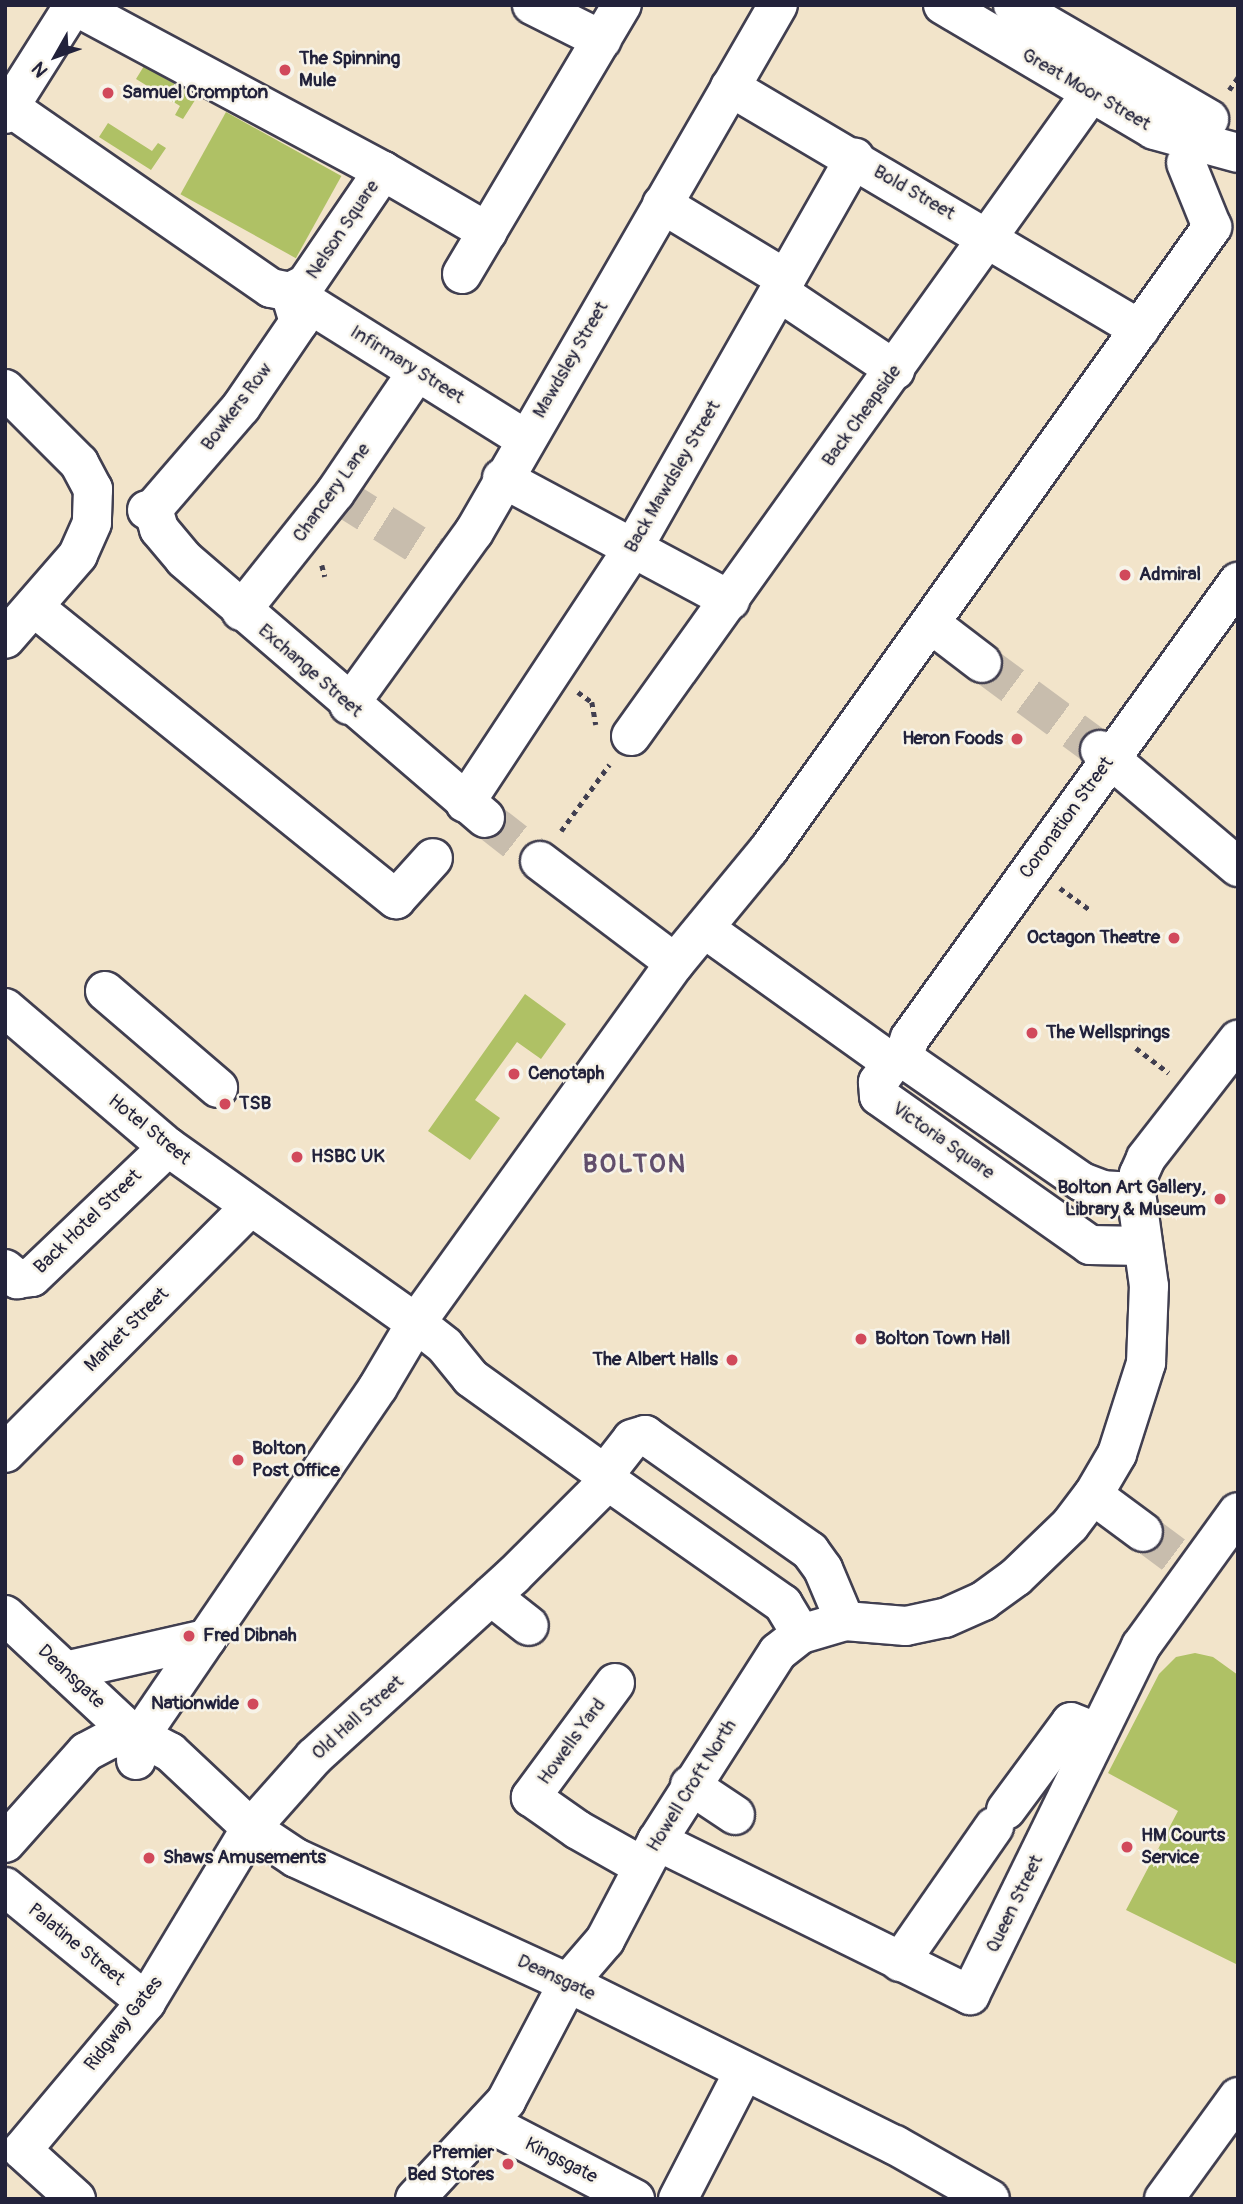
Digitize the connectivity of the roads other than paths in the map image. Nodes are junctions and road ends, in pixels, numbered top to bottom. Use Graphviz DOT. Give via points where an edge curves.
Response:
graph roads {
  1 [pos="74,5"];
  2 [pos="532,5"];
  3 [pos="622,5"];
  4 [pos="778,5"];
  5 [pos="943,5"];
  6 [pos="1013,5"];
  7 [pos="602,40"];
  8 [pos="730,88"];
  9 [pos="1091,93"];
  10 [pos="7,108"];
  11 [pos="1209,119"];
  12 [pos="1238,153"];
  13 [pos="855,158"];
  14 [pos="1186,163"];
  15 [pos="383,172"];
  16 [pos="662,204"];
  17 [pos="1225,227"];
  18 [pos="488,232"];
  19 [pos="990,237"];
  20 [pos="462,274"];
  21 [pos="783,285"];
  22 [pos="290,292"];
  23 [pos="1140,329"];
  24 [pos="895,370"];
  25 [pos="417,372"];
  26 [pos="5,389"];
  27 [pos="525,439"];
  28 [pos="502,478"];
  29 [pos="150,509"];
  30 [pos="633,548"];
  31 [pos="1238,582"];
  32 [pos="730,600"];
  33 [pos="35,608"];
  34 [pos="241,611"];
  35 [pos="931,624"];
  36 [pos="5,639"];
  37 [pos="982,663"];
  38 [pos="349,705"];
  39 [pos="624,744"];
  40 [pos="1106,754"];
  41 [pos="476,802"];
  42 [pos="433,858"];
  43 [pos="540,861"];
  44 [pos="1238,867"];
  45 [pos="705,929"];
  46 [pos="675,963"];
  47 [pos="105,991"];
  48 [pos="5,1008"];
  49 [pos="1232,1041"];
  50 [pos="897,1061"];
  51 [pos="218,1088"];
  52 [pos="168,1147"];
  53 [pos="1136,1192"];
  54 [pos="248,1208"];
  55 [pos="1143,1246"];
  56 [pos="5,1269"];
  57 [pos="415,1323"];
  58 [pos="5,1452"];
  59 [pos="612,1459"];
  60 [pos="1093,1495"];
  61 [pos="1238,1512"];
  62 [pos="1143,1532"];
  63 [pos="480,1605"];
  64 [pos="5,1615"];
  65 [pos="845,1621"];
  66 [pos="529,1626"];
  67 [pos="802,1633"];
  68 [pos="206,1639"];
  69 [pos="65,1671"];
  70 [pos="615,1683"];
  71 [pos="1098,1733"];
  72 [pos="133,1745"];
  73 [pos="690,1785"];
  74 [pos="735,1815"];
  75 [pos="251,1828"];
  76 [pos="5,1843"];
  77 [pos="650,1853"];
  78 [pos="5,1887"];
  79 [pos="900,1962"];
  80 [pos="568,1983"];
  81 [pos="146,2002"];
  82 [pos="744,2071"];
  83 [pos="1238,2097"];
  84 [pos="488,2122"];
  85 [pos="13,2142"];
  86 [pos="1186,2182"];
  87 [pos="985,2198"];
  88 [pos="76,2199"];
  89 [pos="415,2199"];
  90 [pos="635,2199"];
  91 [pos="678,2199"];
  92 [pos="1164,2199"];
  1 -- 10 [label="street"];
  1 -- 15 [label="street, Nelson Square"];
  2 -- 7 [label="street"];
  3 -- 7 [label="street"];
  4 -- 8 [label="street, Mawdsley Street"];
  5 -- 9 [label="street, Great Moor Street"];
  6 -- 11 [label="street"];
  7 -- 18 [label="street"];
  8 -- 13 [label="street, Bold Street"];
  8 -- 16 [label="street, Mawdsley Street"];
  9 -- 12 [label="street, Great Moor Street" via="1154,130"];
  9 -- 19 [label="street, Back Cheapside"];
  10 -- 22 [label="street, Nelson Square" via="271,288"];
  13 -- 19 [label="street, Bold Street"];
  13 -- 21 [label="street, Back Mawdsley Street"];
  14 -- 17 [label="street"];
  15 -- 18 [label="street"];
  15 -- 22 [label="street, Nelson Square" via="306,284"];
  16 -- 21 [label="street"];
  16 -- 27 [label="street, Mawdsley Street"];
  17 -- 23 [label="street"];
  18 -- 20 [label="street"];
  19 -- 23 [label="street, Bold Street"];
  19 -- 24 [label="street, Back Cheapside"];
  21 -- 24 [label="street"];
  21 -- 30 [label="street, Back Mawdsley Street"];
  22 -- 25 [label="street, Infirmary Street"];
  22 -- 29 [label="street, Bowkers Row" via="299,322 242,407"];
  23 -- 35 [label="street"];
  24 -- 32 [label="street, Back Cheapside"];
  25 -- 27 [label="street, Infirmary Street"];
  25 -- 34 [label="street, Chancery Lane" via="335,493"];
  26 -- 33 [label="street" via="79,463 93,489 92,523 78,555"];
  27 -- 28 [label="street, Mawdsley Street"];
  28 -- 30 [label="street"];
  28 -- 38 [label="street, Mawdsley Street" via="474,532"];
  29 -- 34 [label="street, Exchange Street" via="159,529 184,559"];
  30 -- 32 [label="street"];
  30 -- 41 [label="street, Back Mawdsley Street"];
  31 -- 40 [label="street, Coronation Street" via="1165,708"];
  32 -- 39 [label="street, Back Cheapside"];
  33 -- 36 [label="street"];
  33 -- 42 [label="street" via="396,899"];
  34 -- 38 [label="street, Exchange Street"];
  35 -- 37 [label="street"];
  35 -- 45 [label="street" via="769,849"];
  38 -- 41 [label="street, Exchange Street"];
  40 -- 44 [label="street" via="1133,783"];
  40 -- 50 [label="street, Coronation Street"];
  43 -- 46 [label="street"];
  45 -- 46 [label="street"];
  45 -- 50 [label="street"];
  46 -- 57 [label="street"];
  47 -- 51 [label="street"];
  48 -- 52 [label="street, Hotel Street"];
  49 -- 53 [label="street" via="1146,1158"];
  50 -- 53 [label="street" via="1082,1182 1103,1190"];
  50 -- 55 [label="street, Victoria Square" via="878,1082 879,1096 1090,1245"];
  52 -- 54 [label="street, Hotel Street"];
  52 -- 56 [label="street, Back Hotel Street" via="32,1277 17,1279"];
  53 -- 55 [label="street"];
  54 -- 57 [label="street, Hotel Street" via="302,1239"];
  54 -- 58 [label="street, Market Street"];
  55 -- 60 [label="street" via="1149,1286 1146,1363 1117,1454"];
  57 -- 59 [label="street, Hotel Street" via="446,1346 471,1378"];
  57 -- 68 [label="street" via="378,1387"];
  59 -- 63 [label="street, Old Hall Street"];
  59 -- 65 [label="street" via="632,1439 645,1436 810,1551 823,1569"];
  59 -- 67 [label="street" via="783,1604"];
  60 -- 62 [label="street"];
  60 -- 65 [label="street" via="1070,1525 1016,1577 983,1601 945,1618 906,1626"];
  61 -- 71 [label="street, Queen Street" via="1185,1563"];
  63 -- 66 [label="street"];
  63 -- 75 [label="street, Old Hall Street" via="314,1757"];
  64 -- 69 [label="street, Deansgate"];
  65 -- 67 [label="street, Howell Croft North"];
  67 -- 73 [label="street, Howell Croft North" via="778,1652"];
  68 -- 69 [label="street"];
  68 -- 72 [label="street"];
  69 -- 72 [label="street, Deansgate"];
  70 -- 77 [label="street, Howells Yard" via="531,1797 578,1830"];
  71 -- 79 [label="street" via="1071,1722"];
  71 -- 79 [label="street, Queen Street" via="971,1995"];
  72 -- 75 [label="street, Deansgate" via="170,1752"];
  72 -- 76 [label="street" via="112,1738 86,1752"];
  73 -- 74 [label="street"];
  73 -- 77 [label="street, Howell Croft North"];
  75 -- 80 [label="street, Deansgate" via="296,1858 459,1944"];
  75 -- 81 [label="street, Ridgway Gates"];
  77 -- 79 [label="street, Queen Street"];
  77 -- 80 [label="street, Howell Croft North" via="605,1940"];
  78 -- 81 [label="street, Palatine Street"];
  80 -- 82 [label="street, Deansgate"];
  80 -- 84 [label="street, Howell Croft North" via="506,2101"];
  81 -- 85 [label="street, Ridgway Gates"];
  82 -- 87 [label="street, Deansgate" via="895,2145"];
  82 -- 91 [label="street"];
  83 -- 86 [label="street"];
  84 -- 89 [label="street, Howell Croft North" via="454,2151"];
  84 -- 90 [label="street, Kingsgate"];
  85 -- 88 [label="street, Ridgway Gates"];
  86 -- 92 [label="street"];
}
